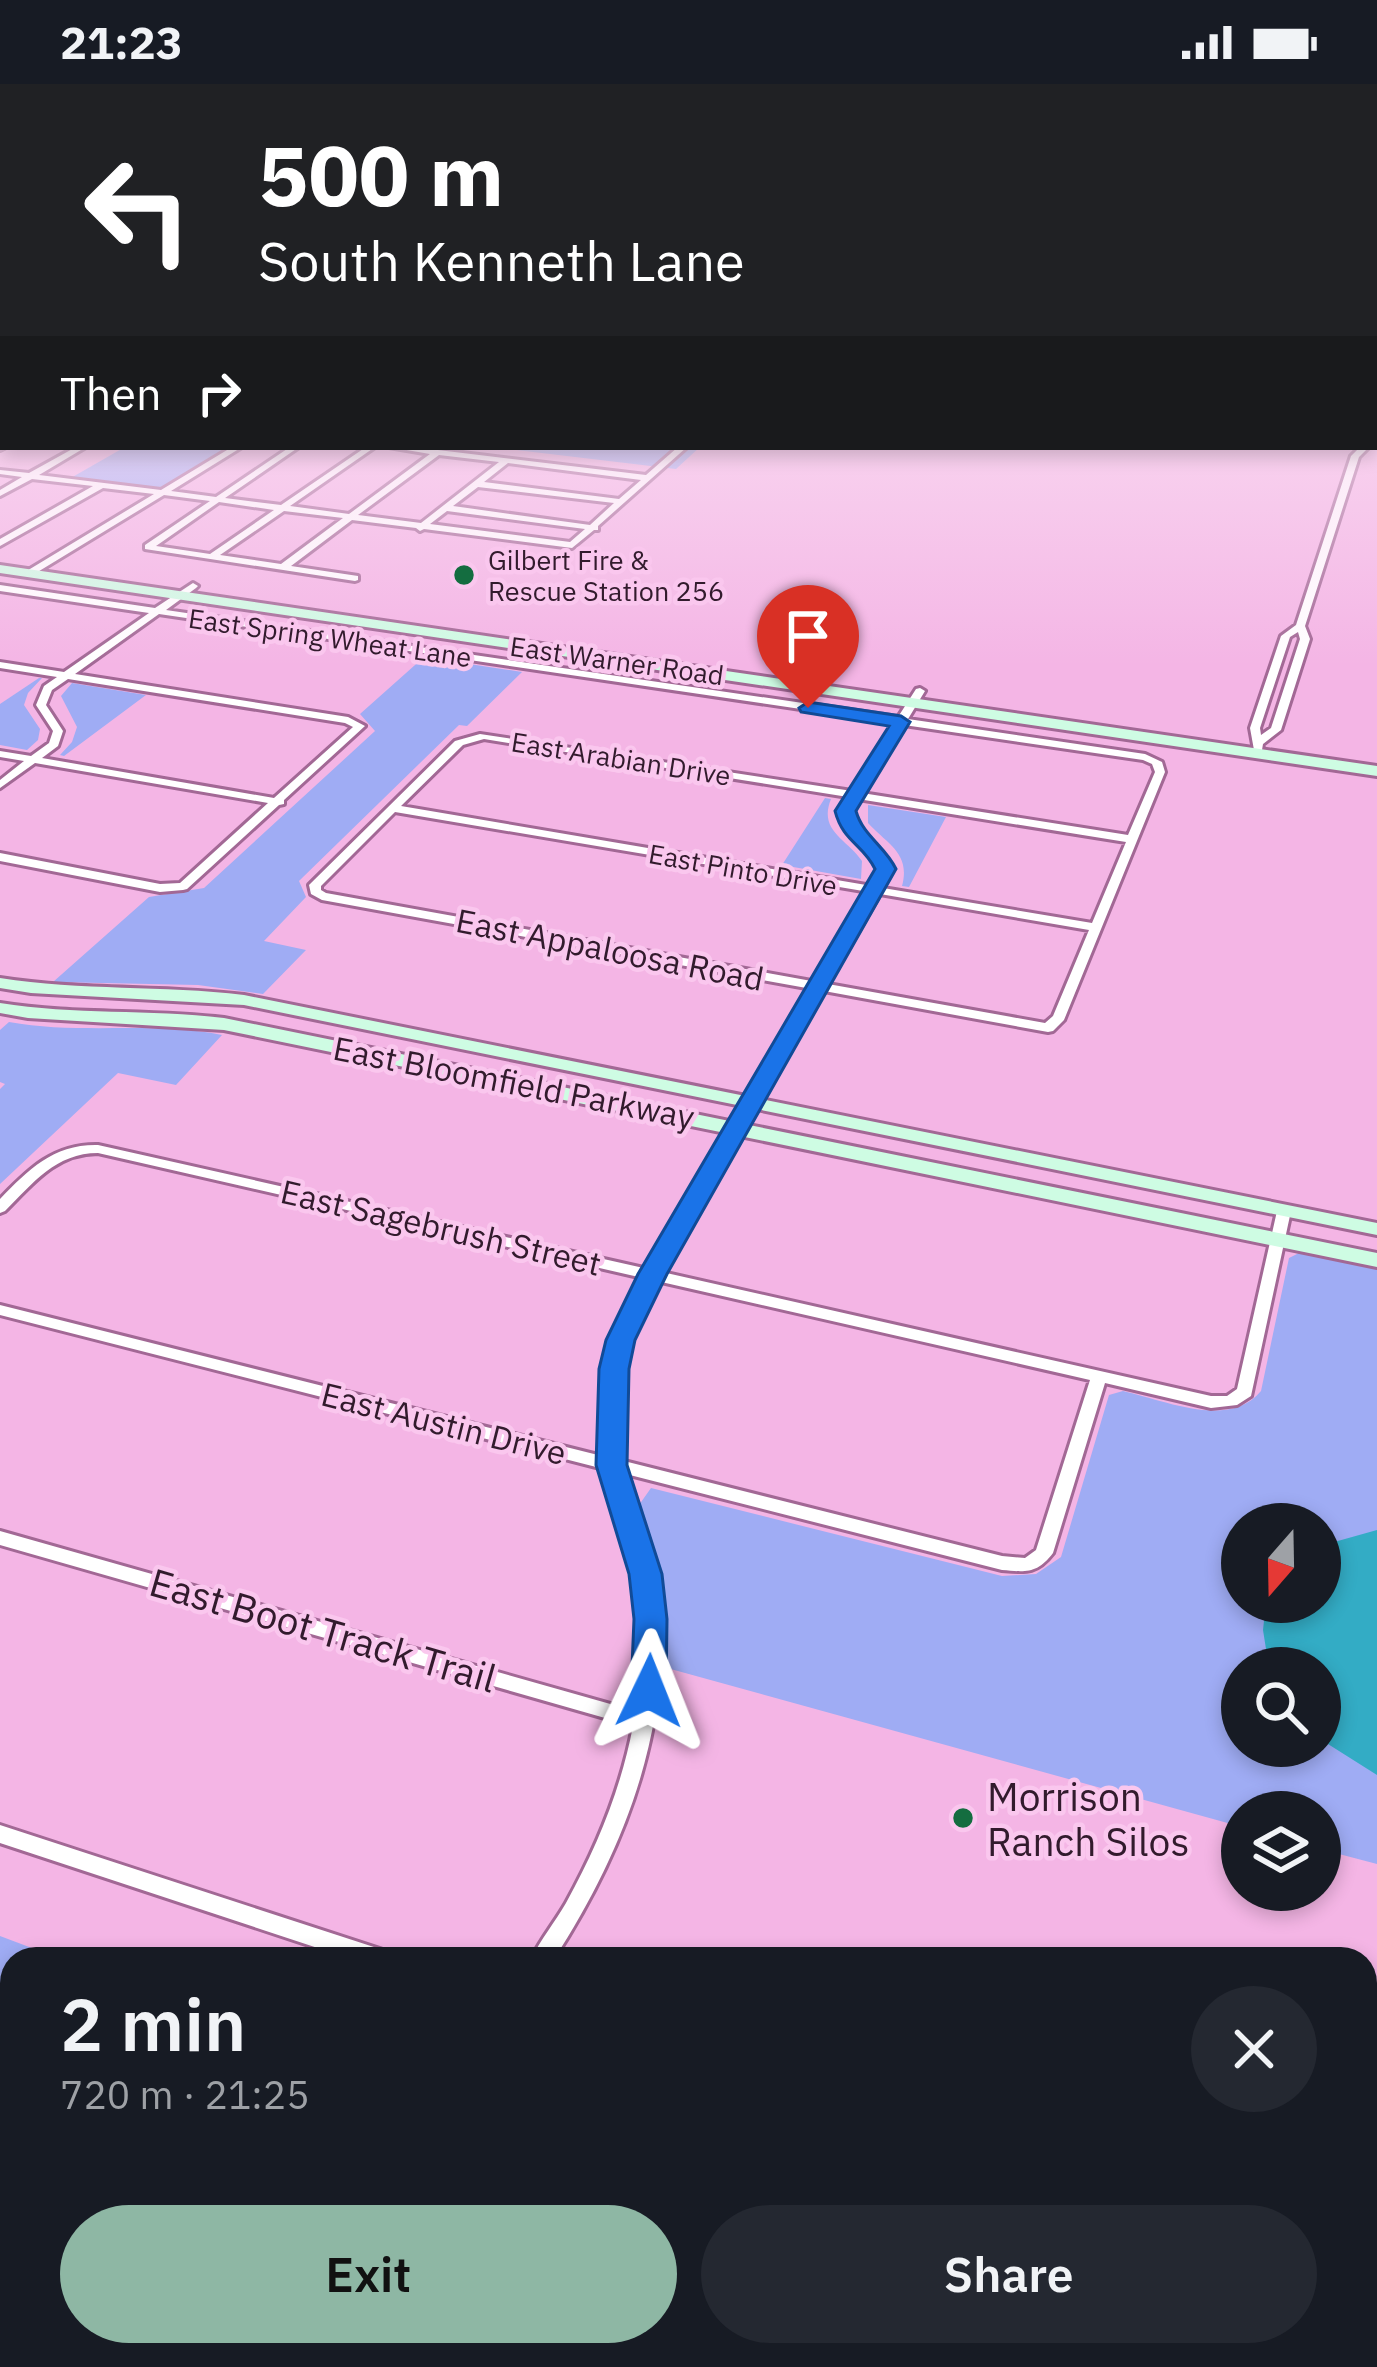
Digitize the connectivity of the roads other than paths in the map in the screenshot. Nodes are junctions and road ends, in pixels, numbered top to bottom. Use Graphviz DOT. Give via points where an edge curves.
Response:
graph roads {
  1 [pos="70,454"];
  2 [pos="217,454"];
  3 [pos="227,454"];
  4 [pos="285,454"];
  5 [pos="362,454"];
  6 [pos="437,454"];
  7 [pos="452,454"];
  8 [pos="675,454"];
  9 [pos="1353,454"];
  10 [pos="506,460"];
  11 [pos="0,472"];
  12 [pos="30,476"];
  13 [pos="649,478"];
  14 [pos="476,484"];
  15 [pos="100,486"];
  16 [pos="159,493"];
  17 [pos="0,494"];
  18 [pos="213,500"];
  19 [pos="622,502"];
  20 [pos="445,508"];
  21 [pos="281,509"];
  22 [pos="350,518"];
  23 [pos="420,528"];
  24 [pos="595,528"];
  25 [pos="1,548"];
  26 [pos="212,557"];
  27 [pos="43,564"];
  28 [pos="283,567"];
  29 [pos="0,569"];
  30 [pos="28,574"];
  31 [pos="355,578"];
  32 [pos="0,588"];
  33 [pos="187,591"];
  34 [pos="157,611"];
  35 [pos="1300,626"];
  36 [pos="0,665"];
  37 [pos="65,675"];
  38 [pos="916,697"];
  39 [pos="901,722"];
  40 [pos="1258,747"];
  41 [pos="0,754"];
  42 [pos="1377,758"];
  43 [pos="35,760"];
  44 [pos="1377,771"];
  45 [pos="0,785"];
  46 [pos="854,796"];
  47 [pos="280,802"];
  48 [pos="392,808"];
  49 [pos="1131,838"];
  50 [pos="0,857"];
  51 [pos="876,891"];
  52 [pos="1095,927"];
  53 [pos="0,982"];
  54 [pos="819,988"];
  55 [pos="0,1008"];
  56 [pos="753,1104"];
  57 [pos="739,1128"];
  58 [pos="0,1208"];
  59 [pos="1284,1211"];
  60 [pos="1377,1229"];
  61 [pos="1279,1240"];
  62 [pos="1377,1260"];
  63 [pos="652,1274"];
  64 [pos="0,1310"];
  65 [pos="1099,1376"];
  66 [pos="611,1465"];
  67 [pos="0,1538"];
  68 [pos="645,1722"];
  69 [pos="0,1834"];
  70 [pos="344,1947"];
  71 [pos="549,1947"];
  1 -- 12 [label="street"];
  2 -- 16 [label="street"];
  3 -- 16 [label="street"];
  4 -- 18 [label="street"];
  5 -- 21 [label="street"];
  6 -- 22 [label="street"];
  7 -- 10 [label="street"];
  8 -- 13 [label="street"];
  9 -- 35 [label="street"];
  10 -- 13 [label="street"];
  10 -- 14 [label="street"];
  11 -- 12 [label="street"];
  12 -- 15 [label="street"];
  12 -- 17 [label="street"];
  13 -- 19 [label="street"];
  14 -- 19 [label="street"];
  14 -- 20 [label="street"];
  15 -- 16 [label="street"];
  15 -- 25 [label="street"];
  16 -- 18 [label="street"];
  16 -- 27 [label="street"];
  18 -- 21 [label="street"];
  18 -- 26 [label="street" via="148,548"];
  19 -- 24 [label="street"];
  20 -- 23 [label="street"];
  20 -- 24 [label="street"];
  21 -- 22 [label="street"];
  21 -- 26 [label="street"];
  22 -- 23 [label="street"];
  22 -- 28 [label="street"];
  23 -- 24 [label="street" via="572,545"];
  25 -- 27 [label="street, East Warner Road"];
  26 -- 28 [label="street"];
  27 -- 30 [label="street"];
  27 -- 33 [label="street, East Warner Road"];
  28 -- 31 [label="street"];
  29 -- 30 [label="street, East Warner Road"];
  30 -- 33 [label="street, East Warner Road"];
  32 -- 34 [label="street, East Spring Wheat Lane"];
  33 -- 34 [label="street"];
  33 -- 38 [label="street, East Warner Road"];
  34 -- 37 [label="street"];
  34 -- 39 [label="street, East Spring Wheat Lane"];
  35 -- 40 [label="street" via="1286,636 1256,728"];
  35 -- 40 [label="street" via="1305,639 1276,730"];
  36 -- 37 [label="street"];
  37 -- 43 [label="street" via="41,698 58,731"];
  37 -- 47 [label="street" via="359,723"];
  38 -- 39 [label="street"];
  38 -- 40 [label="street, East Warner Road"];
  39 -- 46 [label="street"];
  39 -- 49 [label="street, East Spring Wheat Lane" via="1157,762 1160,772"];
  40 -- 42 [label="street, East Warner Road"];
  40 -- 44 [label="street, East Warner Road"];
  41 -- 43 [label="street"];
  43 -- 45 [label="street"];
  43 -- 47 [label="street"];
  46 -- 48 [label="street, East Arabian Drive" via="484,736 467,737"];
  46 -- 49 [label="street, East Arabian Drive"];
  46 -- 51 [label="street" via="845,822 885,869"];
  47 -- 50 [label="street" via="177,888"];
  48 -- 51 [label="street, East Pinto Drive"];
  48 -- 54 [label="street, East Appaloosa Road" via="315,891"];
  49 -- 52 [label="street"];
  51 -- 52 [label="street, East Pinto Drive"];
  51 -- 54 [label="street"];
  52 -- 54 [label="street, East Appaloosa Road" via="1060,1017 1048,1028"];
  53 -- 56 [label="street, East Bloomfield Parkway" via="68,995 226,998"];
  54 -- 56 [label="street"];
  55 -- 57 [label="street, East Bloomfield Parkway" via="208,1021"];
  56 -- 57 [label="street"];
  56 -- 59 [label="street, East Bloomfield Parkway"];
  57 -- 61 [label="street, East Bloomfield Parkway"];
  57 -- 63 [label="street"];
  58 -- 63 [label="street, East Sagebrush Street" via="73,1146"];
  59 -- 60 [label="street, East Bloomfield Parkway"];
  59 -- 61 [label="street"];
  61 -- 62 [label="street, East Bloomfield Parkway"];
  61 -- 65 [label="street, East Sagebrush Street" via="1245,1392 1211,1402"];
  63 -- 65 [label="street, East Sagebrush Street"];
  63 -- 66 [label="street" via="614,1369"];
  64 -- 66 [label="street, East Austin Drive"];
  65 -- 66 [label="street, East Austin Drive" via="1044,1553 1029,1565"];
  66 -- 68 [label="street" via="645,1574"];
  67 -- 68 [label="street, East Boot Track Trail"];
  68 -- 71 [label="street" via="598,1868"];
  69 -- 70 [label="street"];
}
